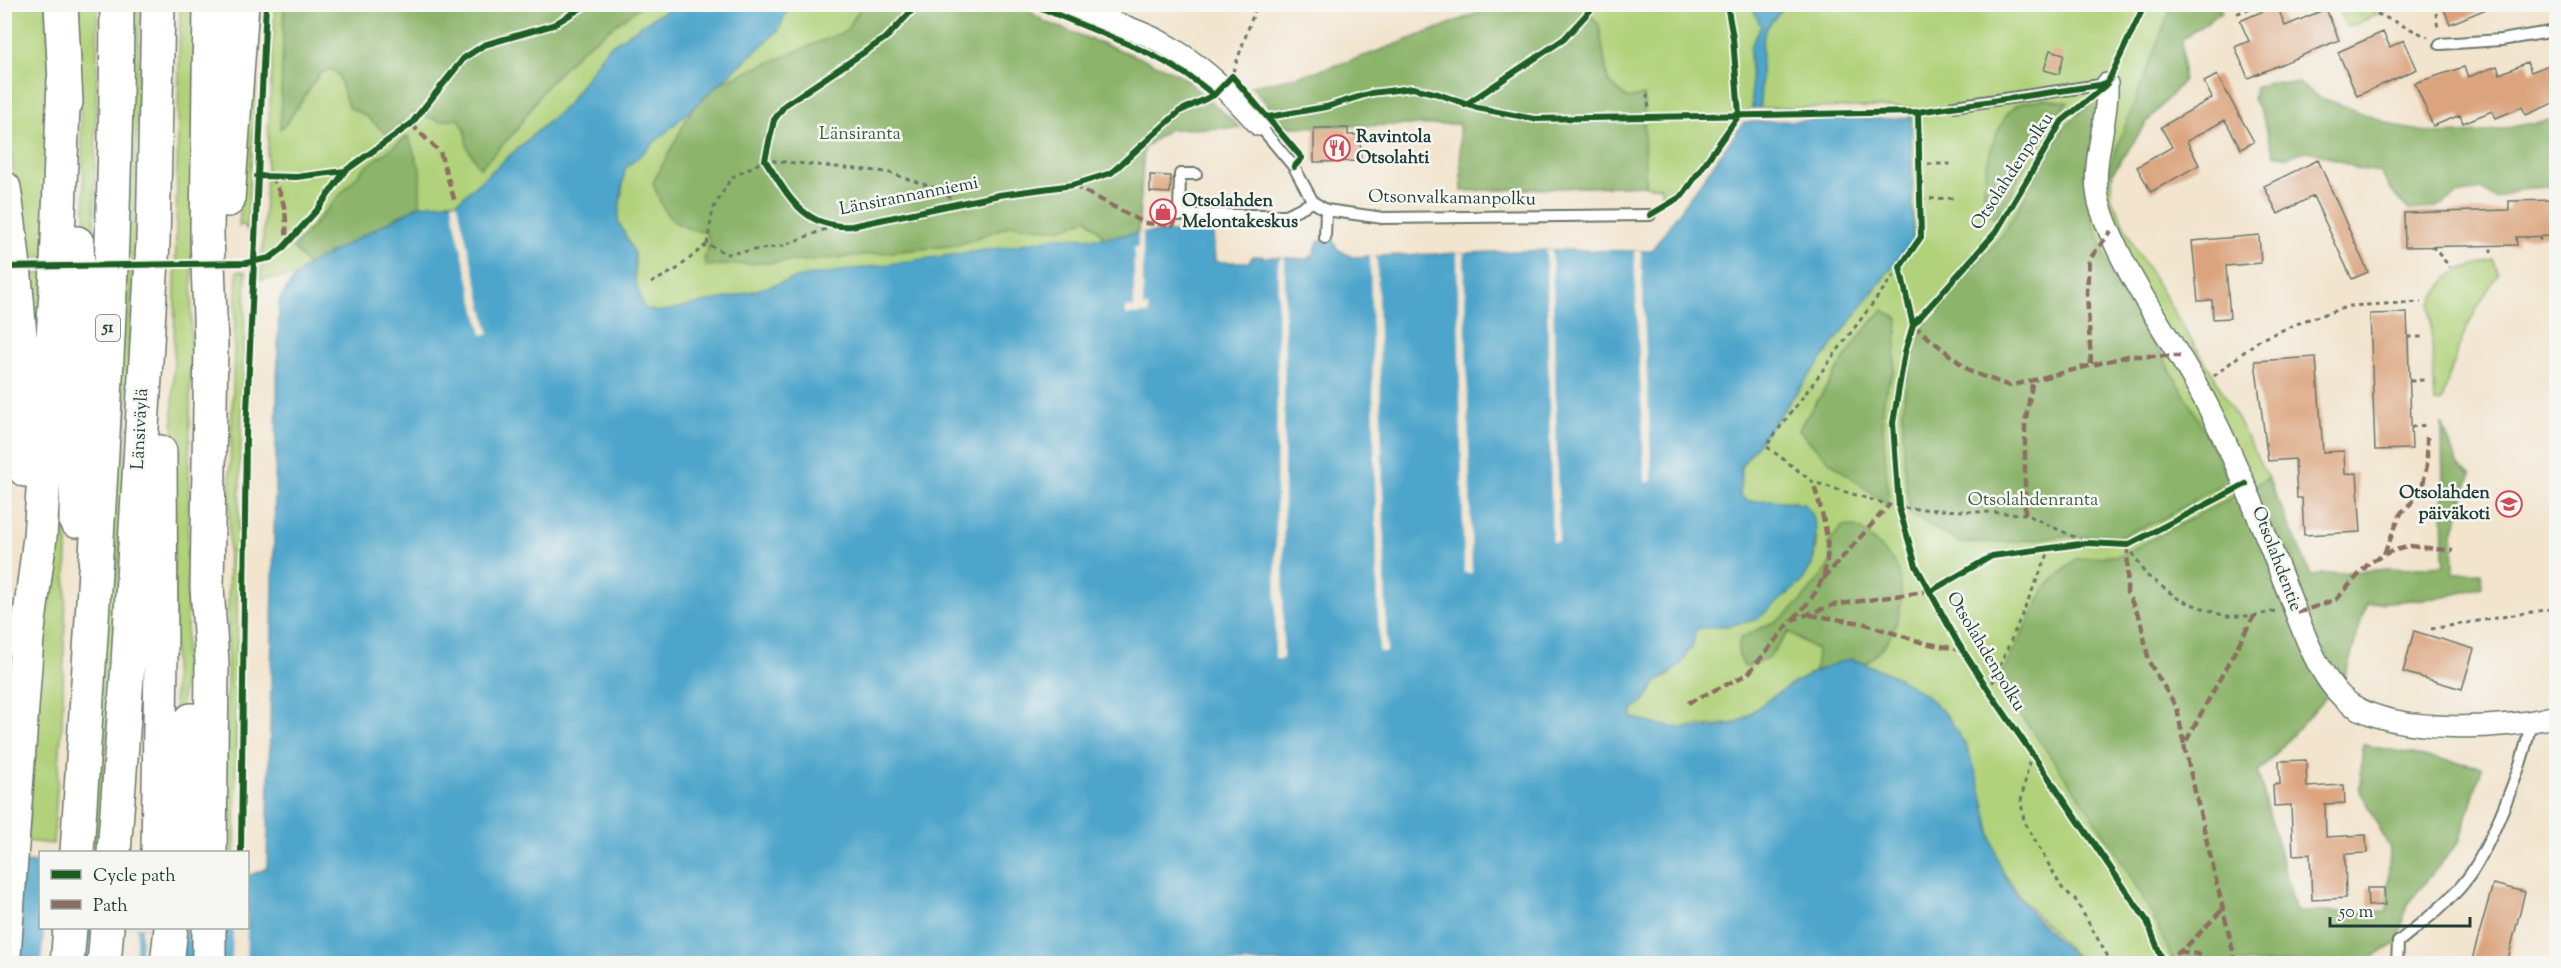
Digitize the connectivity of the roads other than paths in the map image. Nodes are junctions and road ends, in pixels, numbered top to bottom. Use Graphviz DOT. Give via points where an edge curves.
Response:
graph roads {
  1 [pos="61,4"];
  2 [pos="117,4"];
  3 [pos="158,4"];
  4 [pos="210,4"];
  5 [pos="242,4"];
  6 [pos="1067,4"];
  7 [pos="2556,32"];
  8 [pos="2440,44"];
  9 [pos="64,80"];
  10 [pos="2107,84"];
  11 [pos="1954,106"];
  12 [pos="1259,125"];
  13 [pos="1196,174"];
  14 [pos="4,188"];
  15 [pos="1313,202"];
  16 [pos="1326,210"];
  17 [pos="1650,215"];
  18 [pos="1325,238"];
  19 [pos="153,242"];
  20 [pos="211,345"];
  21 [pos="207,587"];
  22 [pos="27,638"];
  23 [pos="2556,716"];
  24 [pos="2530,723"];
  25 [pos="76,851"];
  26 [pos="76,851"];
  27 [pos="114,851"];
  28 [pos="158,851"];
  29 [pos="180,851"];
  30 [pos="210,851"];
  31 [pos="70,929"];
  32 [pos="107,929"];
  33 [pos="153,929"];
  34 [pos="171,929"];
  35 [pos="209,929"];
  36 [pos="4,955"];
  37 [pos="67,963"];
  38 [pos="104,963"];
  39 [pos="151,963"];
  40 [pos="167,963"];
  41 [pos="209,963"];
  42 [pos="2397,963"];
  1 -- 9 [label="highway"];
  2 -- 26 [label="highway, 51" via="106,374"];
  3 -- 19 [label="highway, Länsiväylä / 51"];
  4 -- 20 [label="highway" via="207,235"];
  5 -- 20 [label="highway" via="226,234"];
  6 -- 12 [label="street" via="1160,41 1230,81"];
  7 -- 8 [label="lane"];
  9 -- 22 [label="highway" via="56,291 40,537"];
  9 -- 25 [label="highway" via="75,188 79,290 73,797"];
  10 -- 11 [label="lane"];
  10 -- 24 [label="street, Otsolahdentie" via="2108,103 2096,182 2100,209 2125,262 2198,387 2246,484 2323,672 2350,704 2363,710 2425,724 2497,727"];
  12 -- 15 [label="lane, Otsonvalkamanpolku" via="1294,167"];
  13 -- 15 [label="lane" via="1180,174 1179,215 1286,215"];
  14 -- 22 [label="highway" via="21,359"];
  15 -- 16 [label="lane, Otsonvalkamanpolku"];
  16 -- 17 [label="lane, Otsonvalkamanpolku" via="1383,218"];
  16 -- 18 [label="lane"];
  19 -- 27 [label="highway, Länsiväylä / 51"];
  19 -- 28 [label="highway" via="160,385"];
  20 -- 21 [label="highway"];
  21 -- 29 [label="highway" via="195,662"];
  21 -- 30 [label="highway" via="212,663"];
  22 -- 36 [label="highway"];
  23 -- 24 [label="street, Otsolahdentie"];
  24 -- 42 [label="lane" via="2516,772 2476,865 2451,898 2398,942"];
  31 -- 37 [label="highway"];
  32 -- 38 [label="highway"];
  33 -- 39 [label="highway"];
  34 -- 40 [label="highway"];
  35 -- 41 [label="highway"];
}
